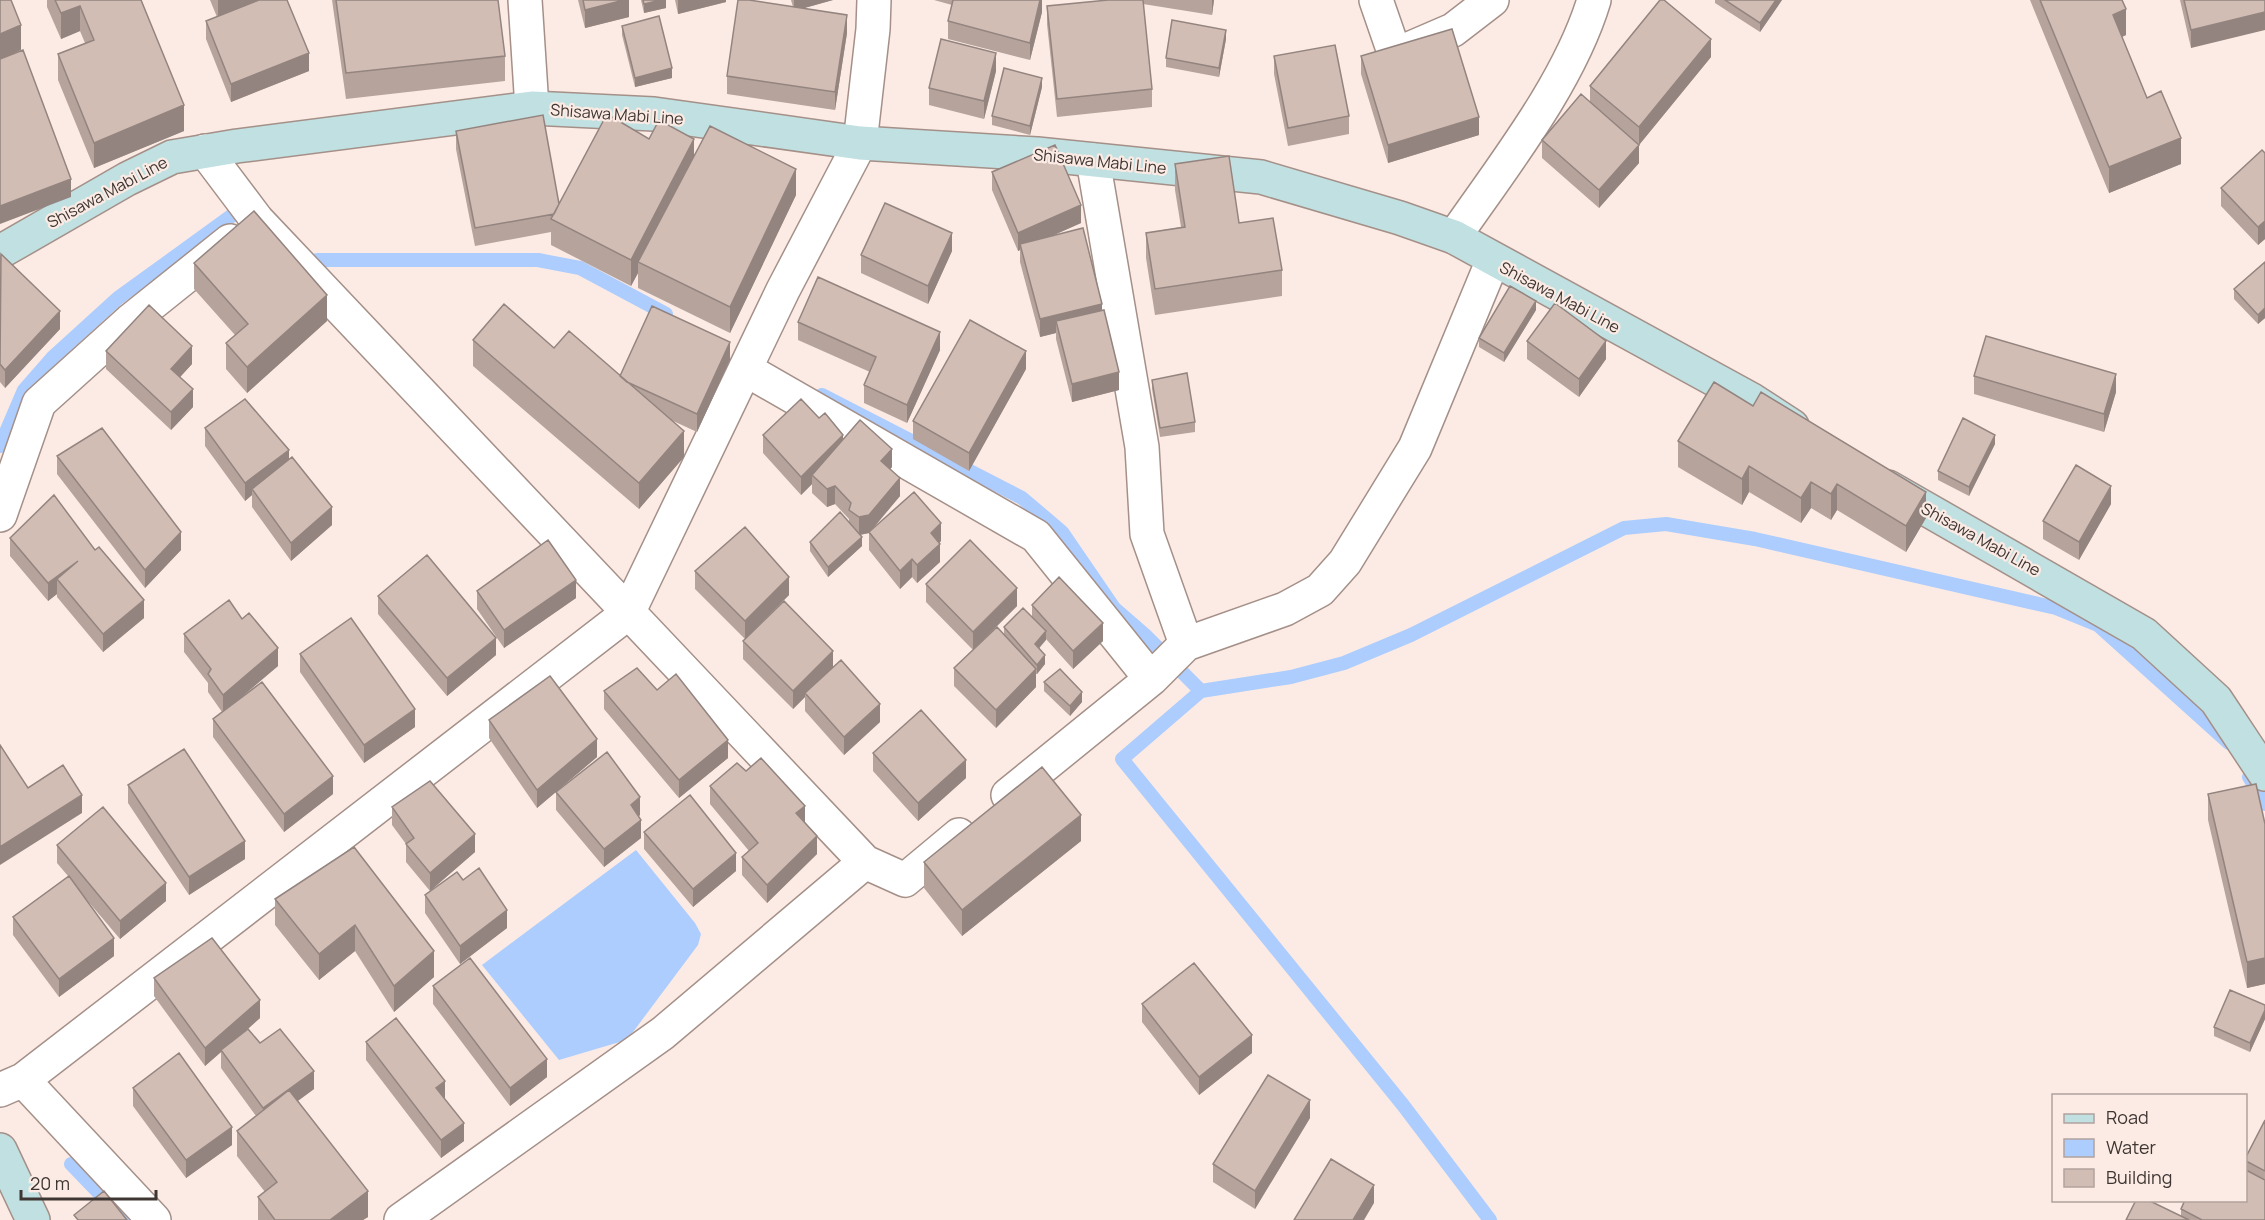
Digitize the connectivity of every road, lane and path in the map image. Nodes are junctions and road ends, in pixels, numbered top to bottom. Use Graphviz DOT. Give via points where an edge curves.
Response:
graph roads {
  1 [pos="525,0"];
  2 [pos="873,0"];
  3 [pos="1376,0"];
  4 [pos="1492,0"];
  5 [pos="1594,0"];
  6 [pos="532,108"];
  7 [pos="860,143"];
  8 [pos="205,151"];
  9 [pos="1093,160"];
  10 [pos="257,220"];
  11 [pos="1454,237"];
  12 [pos="0,252"];
  13 [pos="1493,260"];
  14 [pos="745,369"];
  15 [pos="1818,444"];
  16 [pos="1867,475"];
  17 [pos="0,515"];
  18 [pos="628,613"];
  19 [pos="1186,644"];
  20 [pos="1151,679"];
  21 [pos="2265,774"];
  22 [pos="865,862"];
  23 [pos="11,1085"];
  24 [pos="0,1150"];
  25 [pos="33,1220"];
  26 [pos="154,1220"];
  27 [pos="401,1220"];
  1 -- 6 [label="street"];
  2 -- 7 [label="street"];
  3 -- 4 [label="street" via="1395,55 1453,30"];
  5 -- 11 [label="street" via="1549,98"];
  6 -- 7 [label="main road, Shisawa Mabi Line" via="654,114"];
  6 -- 8 [label="main road, Shisawa Mabi Line"];
  7 -- 9 [label="main road, Shisawa Mabi Line"];
  7 -- 14 [label="street"];
  8 -- 10 [label="street"];
  8 -- 12 [label="main road, Shisawa Mabi Line" via="172,157 127,179"];
  9 -- 11 [label="main road, Shisawa Mabi Line" via="1261,177"];
  9 -- 19 [label="street" via="1142,447 1147,534"];
  10 -- 17 [label="street" via="130,321 39,404"];
  10 -- 18 [label="street"];
  11 -- 13 [label="main road, Shisawa Mabi Line"];
  13 -- 15 [label="main road, Shisawa Mabi Line" via="1752,400"];
  13 -- 19 [label="street" via="1415,448 1345,562 1320,590 1285,609"];
  14 -- 18 [label="street"];
  14 -- 20 [label="street" via="1036,536"];
  16 -- 21 [label="main road, Shisawa Mabi Line" via="2144,634 2216,700"];
  18 -- 22 [label="street"];
  18 -- 23 [label="street"];
  19 -- 20 [label="street"];
  20 -- 22 [label="street" via="905,880"];
  22 -- 27 [label="street" via="663,1033"];
  23 -- 26 [label="street"];
  24 -- 25 [label="main road"];
}
